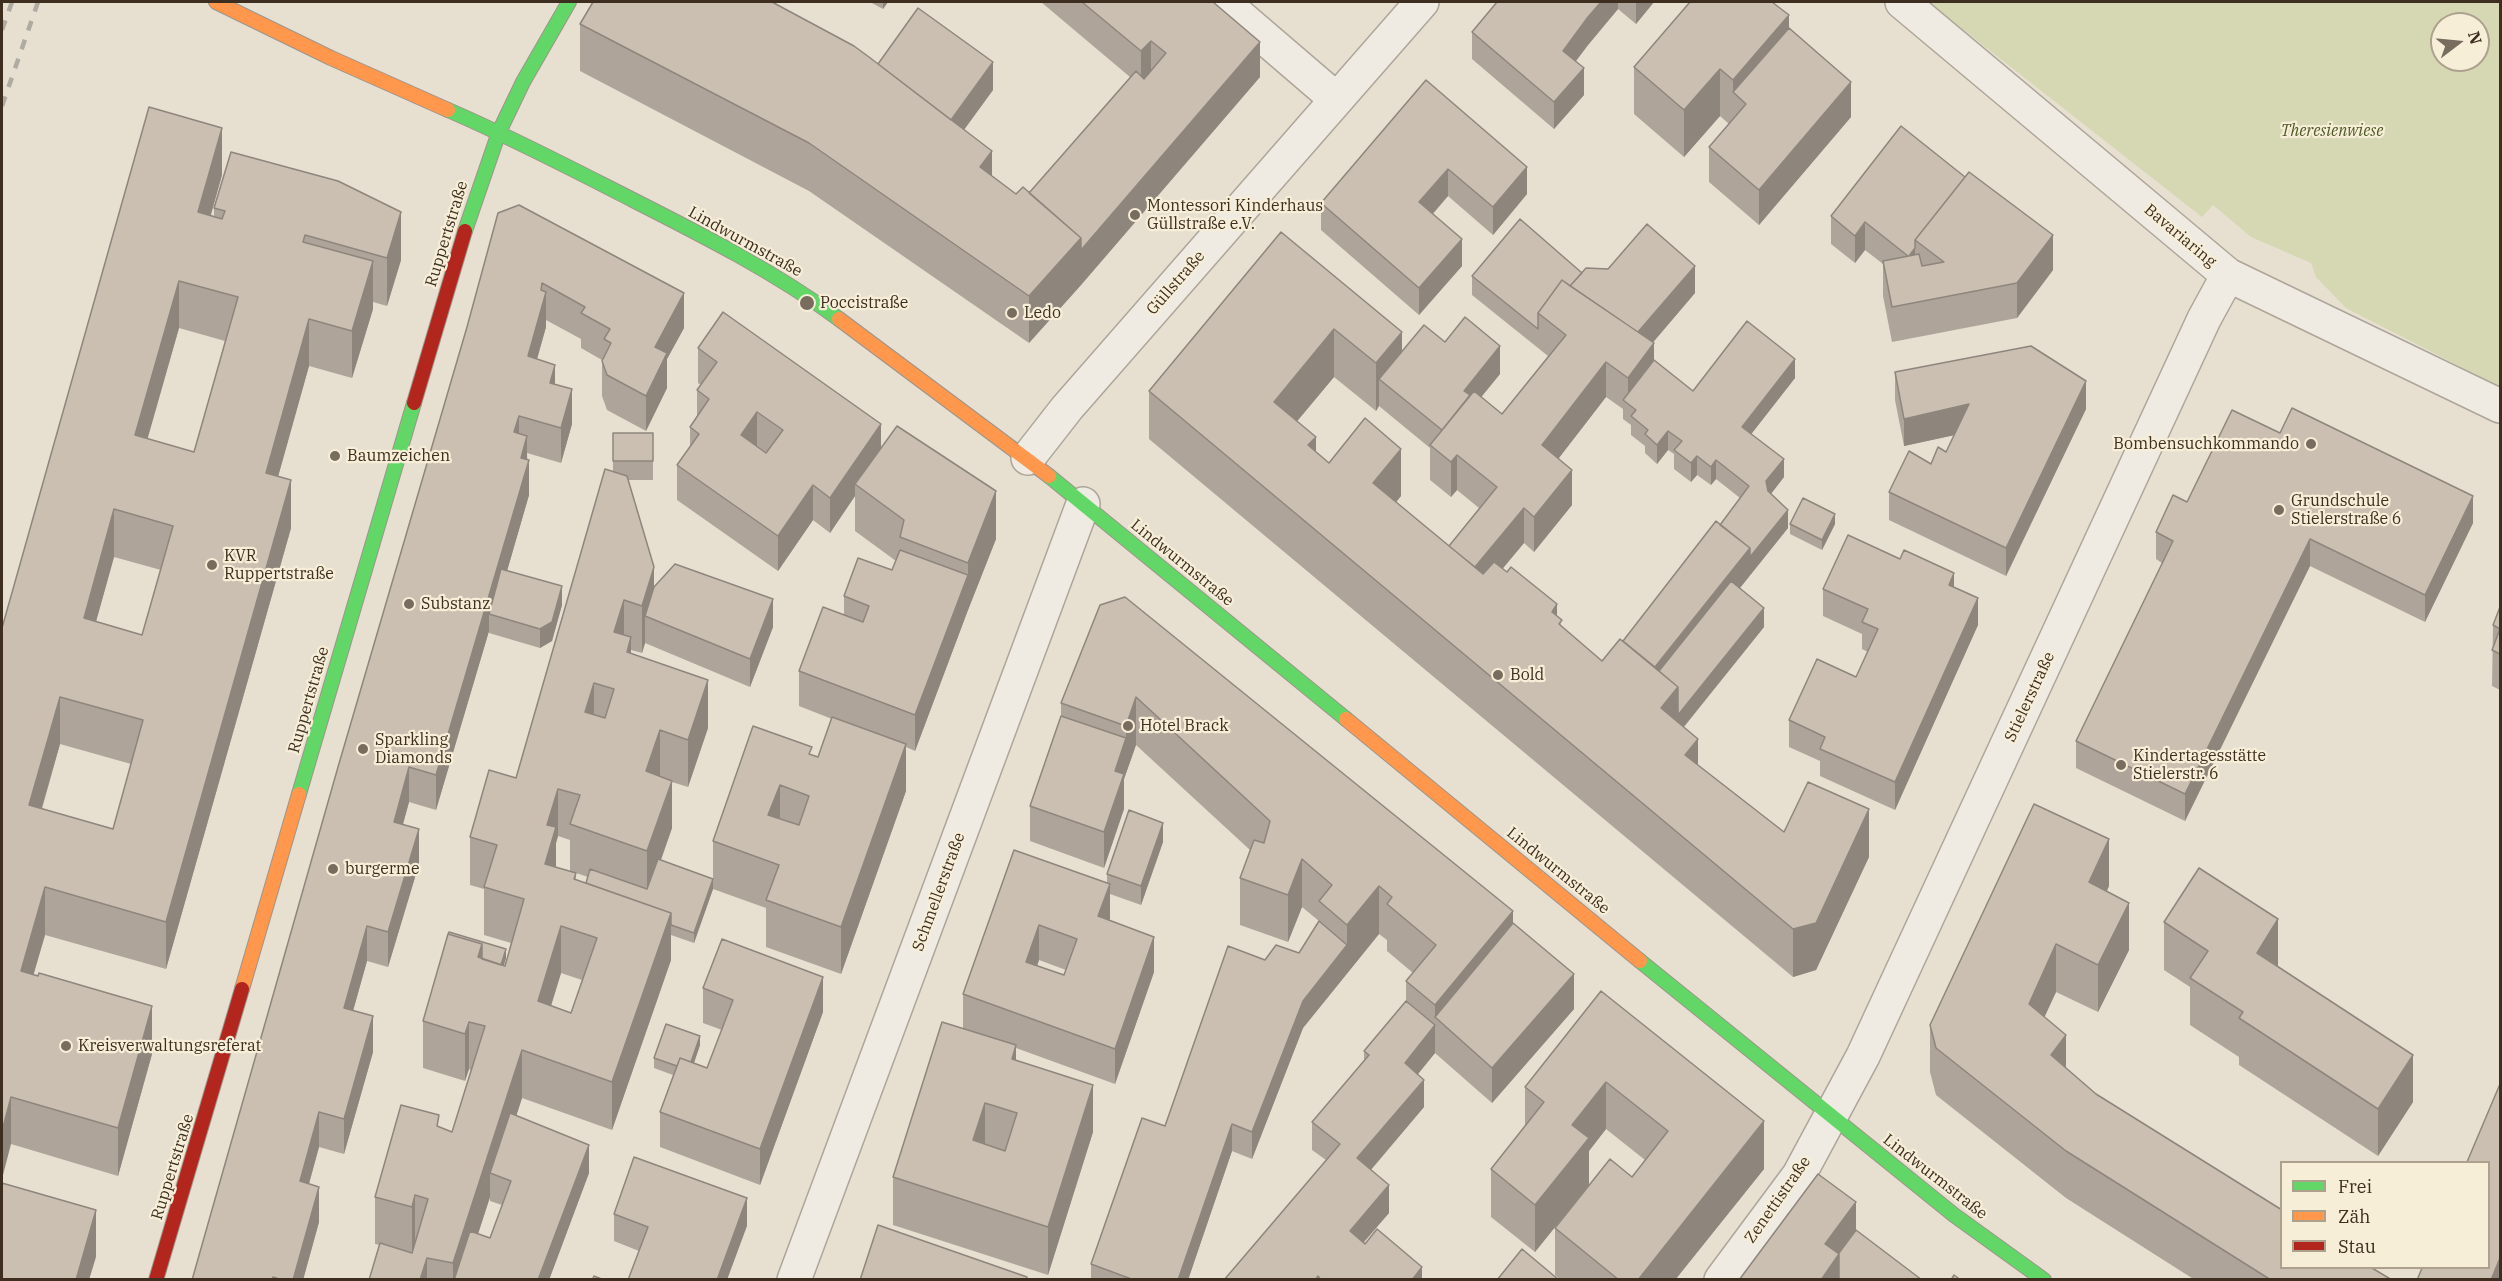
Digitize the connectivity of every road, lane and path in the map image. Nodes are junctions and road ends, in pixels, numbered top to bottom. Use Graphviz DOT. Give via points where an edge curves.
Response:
graph roads {
  1 [pos="216,2"];
  2 [pos="569,2"];
  3 [pos="1223,2"];
  4 [pos="1422,2"];
  5 [pos="1902,2"];
  6 [pos="1336,99"];
  7 [pos="500,132"];
  8 [pos="2228,275"];
  9 [pos="2500,406"];
  10 [pos="1028,459"];
  11 [pos="1083,504"];
  12 [pos="1831,1117"];
  13 [pos="156,1280"];
  14 [pos="794,1280"];
  15 [pos="1721,1280"];
  16 [pos="2044,1280"];
  1 -- 7 [label="main road, Lindwurmstraße" via="331,58"];
  2 -- 7 [label="main road" via="523,82"];
  3 -- 6 [label="street"];
  4 -- 6 [label="street, Güllstraße"];
  5 -- 8 [label="street, Bavariaring"];
  6 -- 10 [label="street, Güllstraße" via="1067,408"];
  7 -- 10 [label="main road, Lindwurmstraße" via="733,251 808,296"];
  7 -- 13 [label="main road, Ruppertstraße" via="465,226"];
  8 -- 9 [label="street, Bavariaring"];
  8 -- 12 [label="street, Stielerstraße" via="2204,319 1877,1027"];
  10 -- 11 [label="main road, Lindwurmstraße"];
  11 -- 12 [label="main road, Lindwurmstraße"];
  11 -- 14 [label="street, Schmellerstraße"];
  12 -- 15 [label="street, Zenettistraße" via="1799,1175"];
  12 -- 16 [label="main road, Lindwurmstraße" via="1954,1215"];
}
